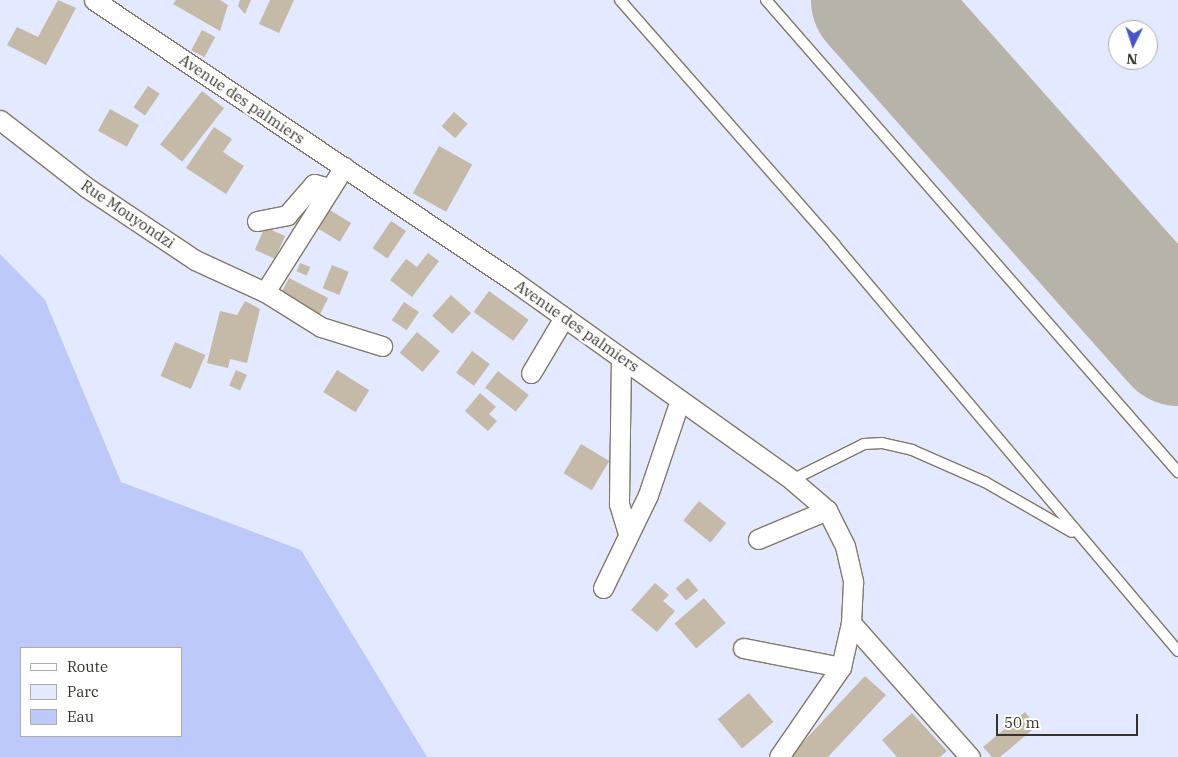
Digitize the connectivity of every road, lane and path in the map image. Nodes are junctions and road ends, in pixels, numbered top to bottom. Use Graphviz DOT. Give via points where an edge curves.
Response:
graph roads {
  1 [pos="94,0"];
  2 [pos="620,0"];
  3 [pos="766,0"];
  4 [pos="0,120"];
  5 [pos="344,167"];
  6 [pos="330,188"];
  7 [pos="257,221"];
  8 [pos="265,292"];
  9 [pos="563,319"];
  10 [pos="382,346"];
  11 [pos="621,358"];
  12 [pos="530,373"];
  13 [pos="680,400"];
  14 [pos="1178,472"];
  15 [pos="792,480"];
  16 [pos="827,510"];
  17 [pos="628,534"];
  18 [pos="1078,535"];
  19 [pos="758,539"];
  20 [pos="603,588"];
  21 [pos="850,623"];
  22 [pos="743,648"];
  23 [pos="1178,651"];
  24 [pos="841,667"];
  25 [pos="779,757"];
  26 [pos="970,757"];
  1 -- 5 [label="street, Avenue des palmiers"];
  2 -- 18 [label="lane" via="834,244"];
  3 -- 14 [label="lane"];
  4 -- 8 [label="street, Rue Mouyondzi" via="86,187 195,260"];
  5 -- 6 [label="street"];
  5 -- 9 [label="street, Avenue des palmiers"];
  6 -- 7 [label="street" via="314,184 288,215"];
  6 -- 8 [label="street"];
  8 -- 10 [label="street, Rue Mouyondzi" via="321,328"];
  9 -- 11 [label="street, Avenue des palmiers"];
  9 -- 12 [label="street"];
  11 -- 13 [label="street, Avenue des palmiers"];
  11 -- 17 [label="street" via="619,495"];
  13 -- 15 [label="street, Avenue des palmiers"];
  13 -- 17 [label="street" via="648,495"];
  15 -- 16 [label="street, Avenue des palmiers"];
  15 -- 18 [label="lane" via="864,444 882,443 912,450 985,482"];
  16 -- 19 [label="street"];
  16 -- 21 [label="street, Avenue des palmiers" via="845,546 853,582"];
  17 -- 20 [label="street"];
  18 -- 23 [label="lane"];
  21 -- 24 [label="street, Avenue des palmiers"];
  21 -- 26 [label="street"];
  22 -- 24 [label="street"];
  24 -- 25 [label="street, Avenue des palmiers"];
}
